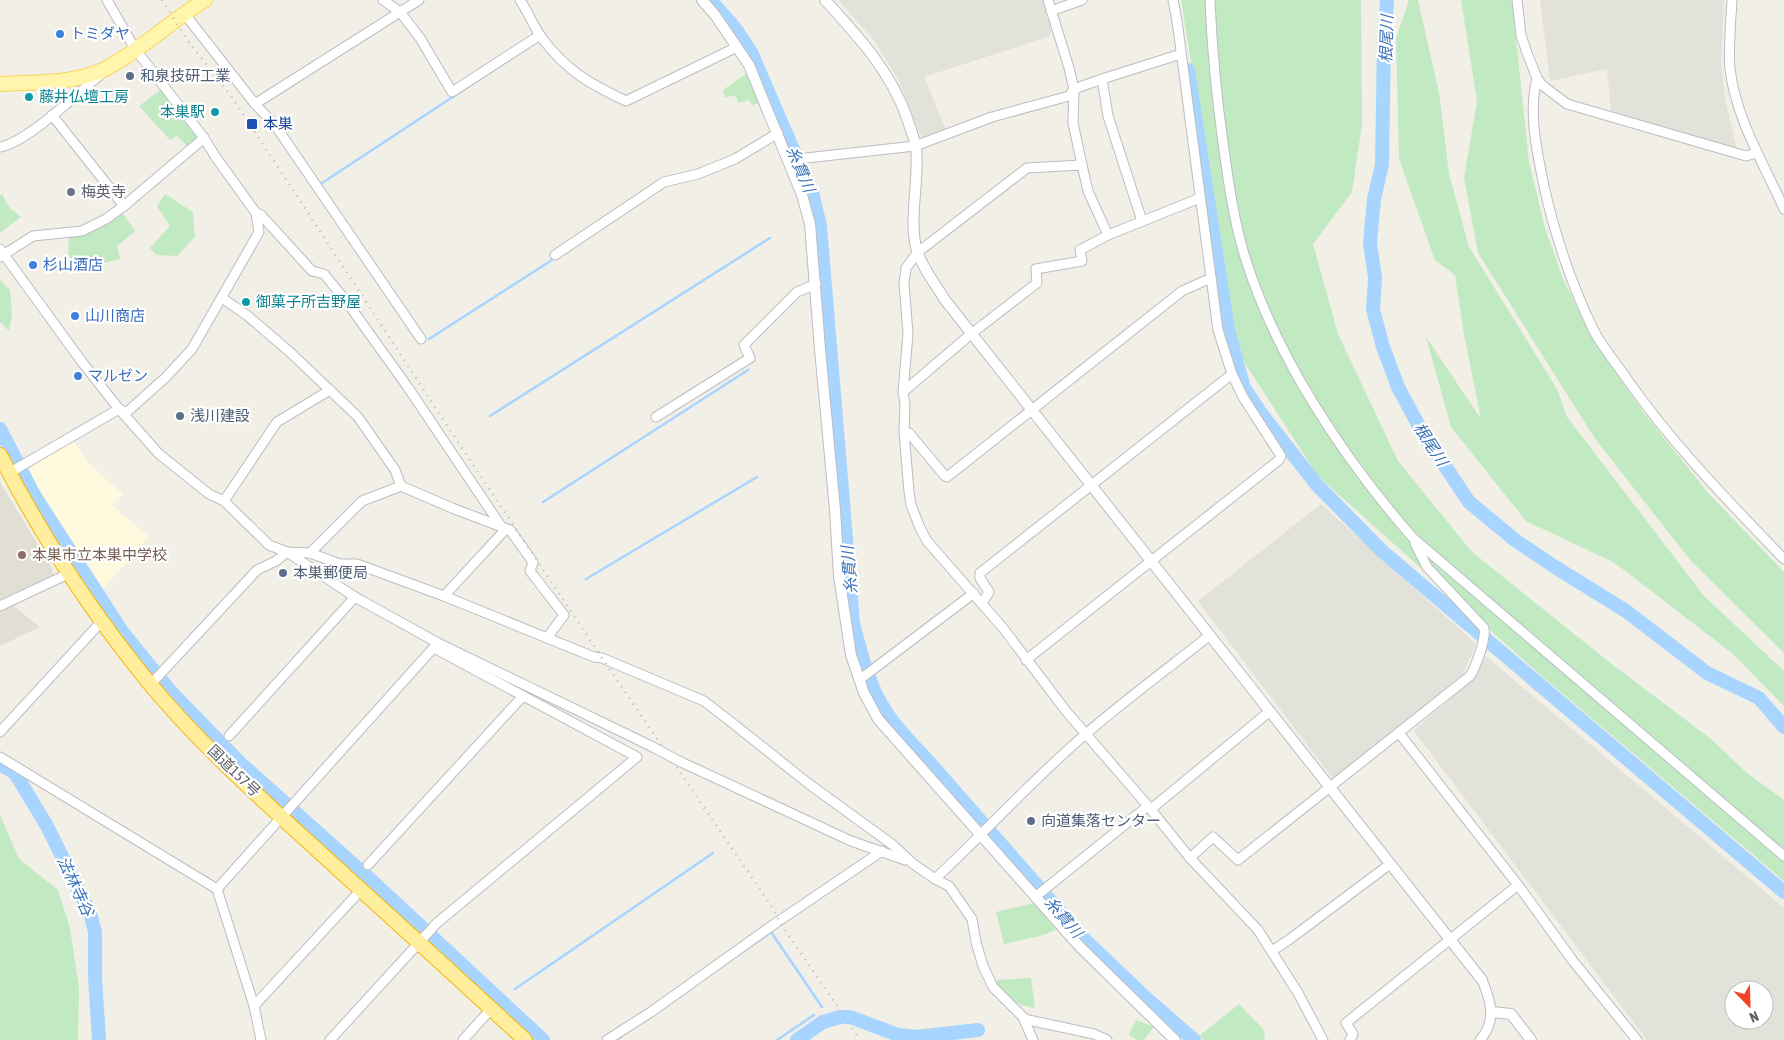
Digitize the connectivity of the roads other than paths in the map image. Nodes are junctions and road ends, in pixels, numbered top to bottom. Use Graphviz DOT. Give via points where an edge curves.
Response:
graph roads {
  1 [pos="107,0"];
  2 [pos="205,0"];
  3 [pos="383,0"];
  4 [pos="419,0"];
  5 [pos="520,0"];
  6 [pos="702,0"];
  7 [pos="825,0"];
  8 [pos="1048,0"];
  9 [pos="1082,0"];
  10 [pos="1172,0"];
  11 [pos="1210,0"];
  12 [pos="1517,0"];
  13 [pos="1732,0"];
  14 [pos="1051,11"];
  15 [pos="400,12"];
  16 [pos="184,13"];
  17 [pos="540,35"];
  18 [pos="737,47"];
  19 [pos="135,50"];
  20 [pos="1181,54"];
  21 [pos="102,70"];
  22 [pos="1537,78"];
  23 [pos="1102,79"];
  24 [pos="0,84"];
  25 [pos="1074,90"];
  26 [pos="255,104"];
  27 [pos="52,115"];
  28 [pos="778,133"];
  29 [pos="204,138"];
  30 [pos="916,146"];
  31 [pos="0,147"];
  32 [pos="1757,153"];
  33 [pos="796,162"];
  34 [pos="1082,165"];
  35 [pos="1200,198"];
  36 [pos="124,206"];
  37 [pos="1784,209"];
  38 [pos="256,213"];
  39 [pos="1142,221"];
  40 [pos="1108,235"];
  41 [pos="918,252"];
  42 [pos="2,254"];
  43 [pos="555,254"];
  44 [pos="1211,278"];
  45 [pos="816,284"];
  46 [pos="222,298"];
  47 [pos="971,334"];
  48 [pos="421,339"];
  49 [pos="1232,374"];
  50 [pos="330,390"];
  51 [pos="903,392"];
  52 [pos="119,409"];
  53 [pos="1031,409"];
  54 [pos="656,417"];
  55 [pos="904,432"];
  56 [pos="0,455"];
  57 [pos="17,469"];
  58 [pos="1091,485"];
  59 [pos="401,486"];
  60 [pos="224,501"];
  61 [pos="504,529"];
  62 [pos="1413,538"];
  63 [pos="287,552"];
  64 [pos="310,553"];
  65 [pos="1784,559"];
  66 [pos="1151,560"];
  67 [pos="68,574"];
  68 [pos="974,593"];
  69 [pos="444,596"];
  70 [pos="355,597"];
  71 [pos="982,602"];
  72 [pos="0,606"];
  73 [pos="102,621"];
  74 [pos="1210,635"];
  75 [pos="548,638"];
  76 [pos="436,645"];
  77 [pos="1026,660"];
  78 [pos="865,676"];
  79 [pos="151,684"];
  80 [pos="523,696"];
  81 [pos="1270,711"];
  82 [pos="0,732"];
  83 [pos="1399,733"];
  84 [pos="1086,734"];
  85 [pos="229,736"];
  86 [pos="0,757"];
  87 [pos="1332,787"];
  88 [pos="1150,807"];
  89 [pos="282,817"];
  90 [pos="986,831"];
  91 [pos="882,851"];
  92 [pos="1784,856"];
  93 [pos="1190,858"];
  94 [pos="912,863"];
  95 [pos="1390,864"];
  96 [pos="368,865"];
  97 [pos="935,879"];
  98 [pos="1518,885"];
  99 [pos="217,890"];
  100 [pos="361,890"];
  101 [pos="1040,893"];
  102 [pos="1451,939"];
  103 [pos="418,942"];
  104 [pos="1272,951"];
  105 [pos="1482,980"];
  106 [pos="254,1006"];
  107 [pos="491,1009"];
  108 [pos="1492,1012"];
  109 [pos="1024,1018"];
  110 [pos="260,1040"];
  111 [pos="330,1040"];
  112 [pos="463,1040"];
  113 [pos="525,1040"];
  114 [pos="607,1040"];
  115 [pos="1033,1040"];
  116 [pos="1107,1040"];
  117 [pos="1175,1040"];
  118 [pos="1323,1040"];
  119 [pos="1350,1040"];
  120 [pos="1480,1040"];
  121 [pos="1531,1040"];
  122 [pos="1637,1040"];
  1 -- 19 [label="street"];
  2 -- 16 [label="main road"];
  3 -- 15 [label="street"];
  4 -- 15 [label="street"];
  5 -- 17 [label="street"];
  6 -- 18 [label="street"];
  7 -- 30 [label="street" via="882,67 906,113"];
  8 -- 14 [label="street"];
  9 -- 14 [label="street"];
  10 -- 20 [label="street"];
  11 -- 62 [label="street" via="1220,121 1231,198 1254,284 1312,401 1348,456"];
  12 -- 22 [label="street" via="1522,35"];
  13 -- 32 [label="street" via="1730,68 1743,121"];
  14 -- 25 [label="street"];
  15 -- 17 [label="street" via="420,38 452,92"];
  15 -- 26 [label="street"];
  16 -- 19 [label="main road"];
  16 -- 26 [label="street"];
  17 -- 18 [label="street" via="575,73 595,87 626,100"];
  18 -- 28 [label="street"];
  19 -- 21 [label="main road"];
  19 -- 29 [label="street"];
  20 -- 23 [label="street"];
  20 -- 35 [label="street"];
  21 -- 24 [label="main road" via="60,81"];
  21 -- 27 [label="street"];
  22 -- 32 [label="street" via="1567,104 1746,156"];
  22 -- 65 [label="street" via="1532,119 1539,164 1567,269 1594,330 1674,440"];
  23 -- 25 [label="street"];
  23 -- 39 [label="street" via="1108,116"];
  25 -- 30 [label="street" via="1069,96 992,117"];
  25 -- 34 [label="street" via="1074,123"];
  26 -- 48 [label="street" via="275,125"];
  27 -- 31 [label="street" via="19,141"];
  27 -- 36 [label="street"];
  28 -- 33 [label="street"];
  28 -- 43 [label="street" via="726,162 698,174 664,182"];
  29 -- 36 [label="street"];
  29 -- 38 [label="street"];
  30 -- 33 [label="street"];
  30 -- 41 [label="street" via="914,215"];
  32 -- 37 [label="street"];
  33 -- 45 [label="street" via="810,224"];
  34 -- 40 [label="street" via="1088,191"];
  34 -- 41 [label="street" via="1028,168"];
  35 -- 39 [label="street"];
  35 -- 44 [label="street"];
  36 -- 42 [label="street" via="82,230 32,236"];
  38 -- 46 [label="street" via="259,232"];
  38 -- 61 [label="street" via="312,271 324,274 346,301"];
  39 -- 40 [label="street"];
  40 -- 47 [label="street" via="1080,250 1082,261 1036,269 1037,283"];
  41 -- 47 [label="street" via="945,300"];
  41 -- 51 [label="street" via="906,268 904,283 908,334"];
  42 -- 52 [label="street"];
  44 -- 49 [label="street" via="1218,330"];
  44 -- 53 [label="street" via="1182,291"];
  45 -- 54 [label="street" via="797,292 744,345 750,358"];
  45 -- 78 [label="street" via="839,576 851,655"];
  46 -- 50 [label="street" via="248,316"];
  46 -- 52 [label="street" via="192,349 126,413"];
  47 -- 51 [label="street"];
  47 -- 53 [label="street"];
  49 -- 58 [label="street"];
  49 -- 66 [label="street" via="1281,456"];
  50 -- 59 [label="street" via="358,417 395,470"];
  50 -- 60 [label="street" via="276,422"];
  51 -- 55 [label="street" via="906,404"];
  52 -- 57 [label="street"];
  52 -- 60 [label="street" via="159,454 209,494"];
  53 -- 55 [label="street" via="947,476 909,433"];
  53 -- 58 [label="street"];
  55 -- 68 [label="street" via="911,504 920,528 927,541"];
  56 -- 57 [label="highway, 国道157号"];
  57 -- 67 [label="highway, 国道157号" via="35,521"];
  58 -- 66 [label="street"];
  58 -- 71 [label="street" via="980,573 988,592"];
  59 -- 61 [label="street"];
  59 -- 64 [label="street" via="362,501"];
  60 -- 63 [label="street" via="269,545"];
  61 -- 69 [label="street"];
  61 -- 75 [label="street" via="510,530 533,562 530,571 564,615"];
  62 -- 83 [label="street" via="1426,567 1484,628 1484,632 1470,676"];
  62 -- 92 [label="street"];
  63 -- 64 [label="street"];
  63 -- 70 [label="street"];
  63 -- 79 [label="street" via="257,570"];
  64 -- 69 [label="street" via="340,564 357,564"];
  66 -- 74 [label="street"];
  66 -- 77 [label="street"];
  67 -- 72 [label="street"];
  67 -- 73 [label="highway, 国道157号"];
  68 -- 71 [label="street"];
  68 -- 78 [label="street"];
  69 -- 75 [label="street"];
  70 -- 76 [label="street"];
  70 -- 85 [label="street"];
  71 -- 77 [label="street"];
  73 -- 79 [label="highway, 国道157号"];
  73 -- 82 [label="street"];
  74 -- 81 [label="street"];
  74 -- 84 [label="street"];
  75 -- 94 [label="street" via="704,701"];
  76 -- 80 [label="street"];
  76 -- 89 [label="street"];
  76 -- 91 [label="street, bridge" via="824,829"];
  77 -- 84 [label="street"];
  78 -- 90 [label="street" via="866,699 878,719"];
  79 -- 89 [label="highway, 国道157号" via="213,752"];
  80 -- 96 [label="street"];
  80 -- 103 [label="street" via="637,757"];
  81 -- 87 [label="street"];
  81 -- 88 [label="street"];
  83 -- 87 [label="street"];
  83 -- 98 [label="street"];
  84 -- 88 [label="street"];
  84 -- 90 [label="street" via="1038,777"];
  86 -- 99 [label="street"];
  87 -- 93 [label="street" via="1238,860 1213,837"];
  87 -- 95 [label="street"];
  88 -- 93 [label="street"];
  88 -- 101 [label="street"];
  89 -- 99 [label="street"];
  89 -- 100 [label="highway, 国道157号"];
  90 -- 97 [label="street"];
  90 -- 101 [label="street"];
  91 -- 94 [label="street"];
  91 -- 114 [label="street"];
  93 -- 104 [label="street" via="1258,930"];
  94 -- 97 [label="street"];
  95 -- 102 [label="street"];
  95 -- 104 [label="street"];
  97 -- 109 [label="street" via="949,886 972,919 983,966 993,987"];
  98 -- 102 [label="street"];
  98 -- 122 [label="street" via="1575,964"];
  99 -- 106 [label="street"];
  100 -- 103 [label="highway, 国道157号"];
  100 -- 106 [label="street"];
  101 -- 117 [label="street" via="1099,967"];
  102 -- 105 [label="street"];
  102 -- 119 [label="street" via="1346,1023 1353,1034"];
  103 -- 107 [label="highway, 国道157号"];
  103 -- 111 [label="street"];
  104 -- 118 [label="street"];
  105 -- 108 [label="street"];
  106 -- 110 [label="street"];
  107 -- 112 [label="street"];
  107 -- 113 [label="highway, 国道157号"];
  108 -- 120 [label="street"];
  108 -- 121 [label="street" via="1511,1014"];
  109 -- 115 [label="street"];
  109 -- 116 [label="street"];
}
